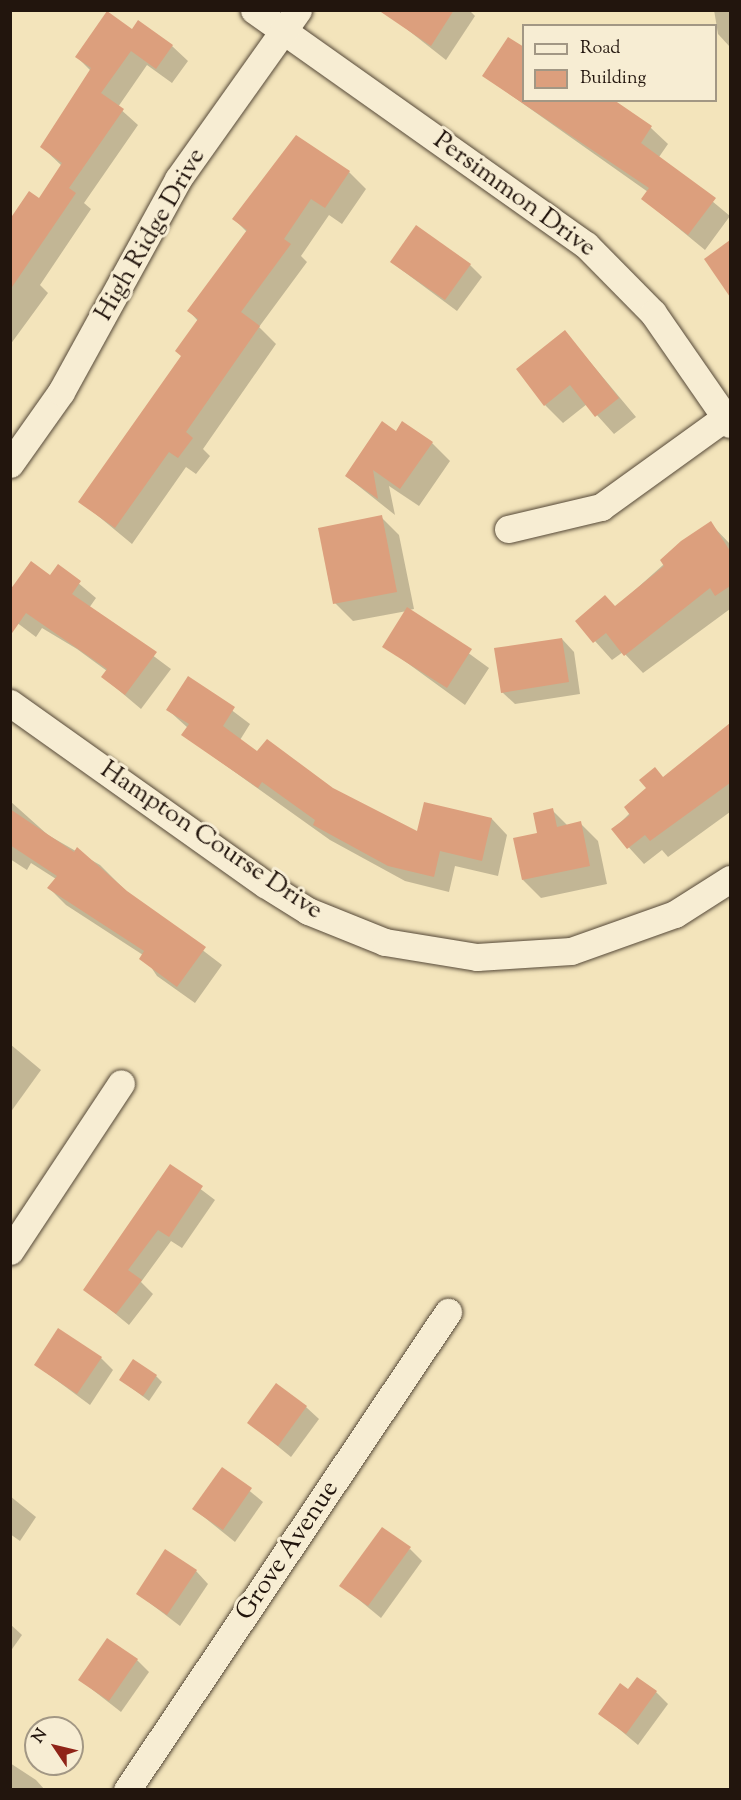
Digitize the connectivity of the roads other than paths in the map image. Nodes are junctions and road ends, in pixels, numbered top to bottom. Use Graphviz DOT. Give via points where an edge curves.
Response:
graph roads {
  1 [pos="254,10"];
  2 [pos="290,21"];
  3 [pos="729,419"];
  4 [pos="10,464"];
  5 [pos="508,529"];
  6 [pos="10,703"];
  7 [pos="730,879"];
  8 [pos="121,1083"];
  9 [pos="10,1251"];
  10 [pos="448,1312"];
  11 [pos="127,1790"];
  1 -- 2 [label="street, Persimmon Drive"];
  2 -- 3 [label="street, Persimmon Drive" via="603,260 653,313"];
  2 -- 4 [label="street, High Ridge Drive" via="178,179 61,392"];
  3 -- 5 [label="street" via="600,507"];
  6 -- 7 [label="street, Hampton Course Drive" via="265,884 308,911 385,942 477,957 571,951 675,914"];
  8 -- 9 [label="street"];
  10 -- 11 [label="street, Grove Avenue"];
}
